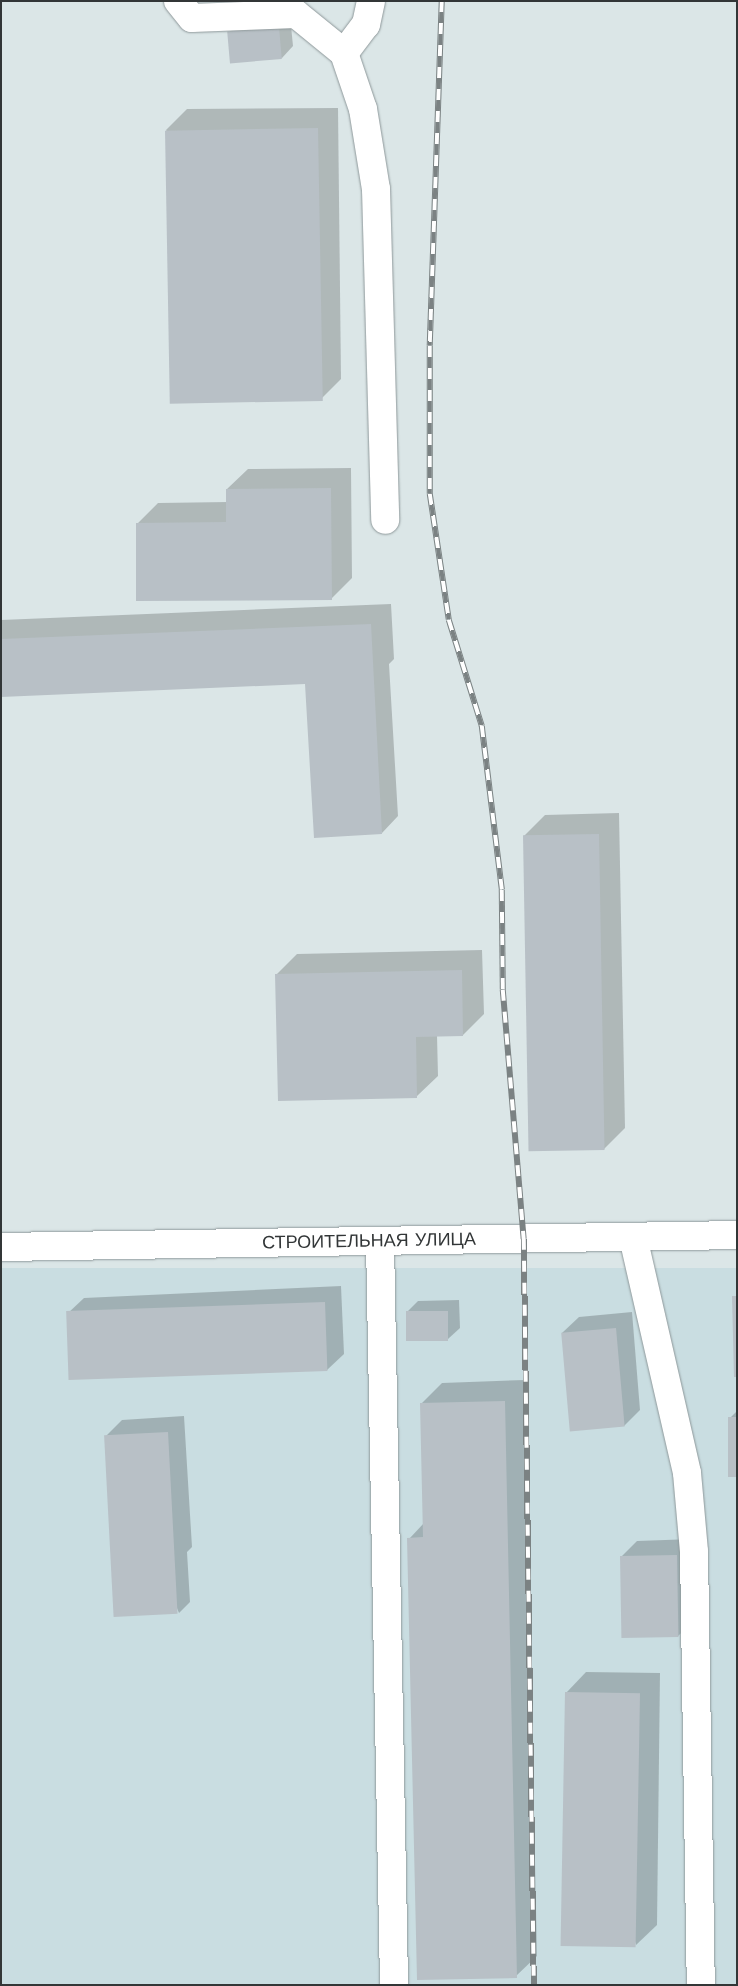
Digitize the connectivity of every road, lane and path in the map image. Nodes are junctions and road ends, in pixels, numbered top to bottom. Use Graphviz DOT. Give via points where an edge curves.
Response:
graph roads {
  1 [pos="178,1"];
  2 [pos="371,1"];
  3 [pos="344,53"];
  4 [pos="385,520"];
  5 [pos="737,1236"];
  6 [pos="633,1237"];
  7 [pos="380,1241"];
  8 [pos="1,1248"];
  9 [pos="394,1985"];
  10 [pos="701,1985"];
  1 -- 3 [label="street" via="192,18 296,14"];
  2 -- 3 [label="street" via="366,24"];
  3 -- 4 [label="street" via="363,109 376,189"];
  5 -- 6 [label="street, СТРОИТЕЛЬНАЯ УЛИЦА"];
  6 -- 7 [label="street, СТРОИТЕЛЬНАЯ УЛИЦА"];
  6 -- 10 [label="street" via="687,1473 694,1552"];
  7 -- 8 [label="street, СТРОИТЕЛЬНАЯ УЛИЦА"];
  7 -- 9 [label="street"];
}
